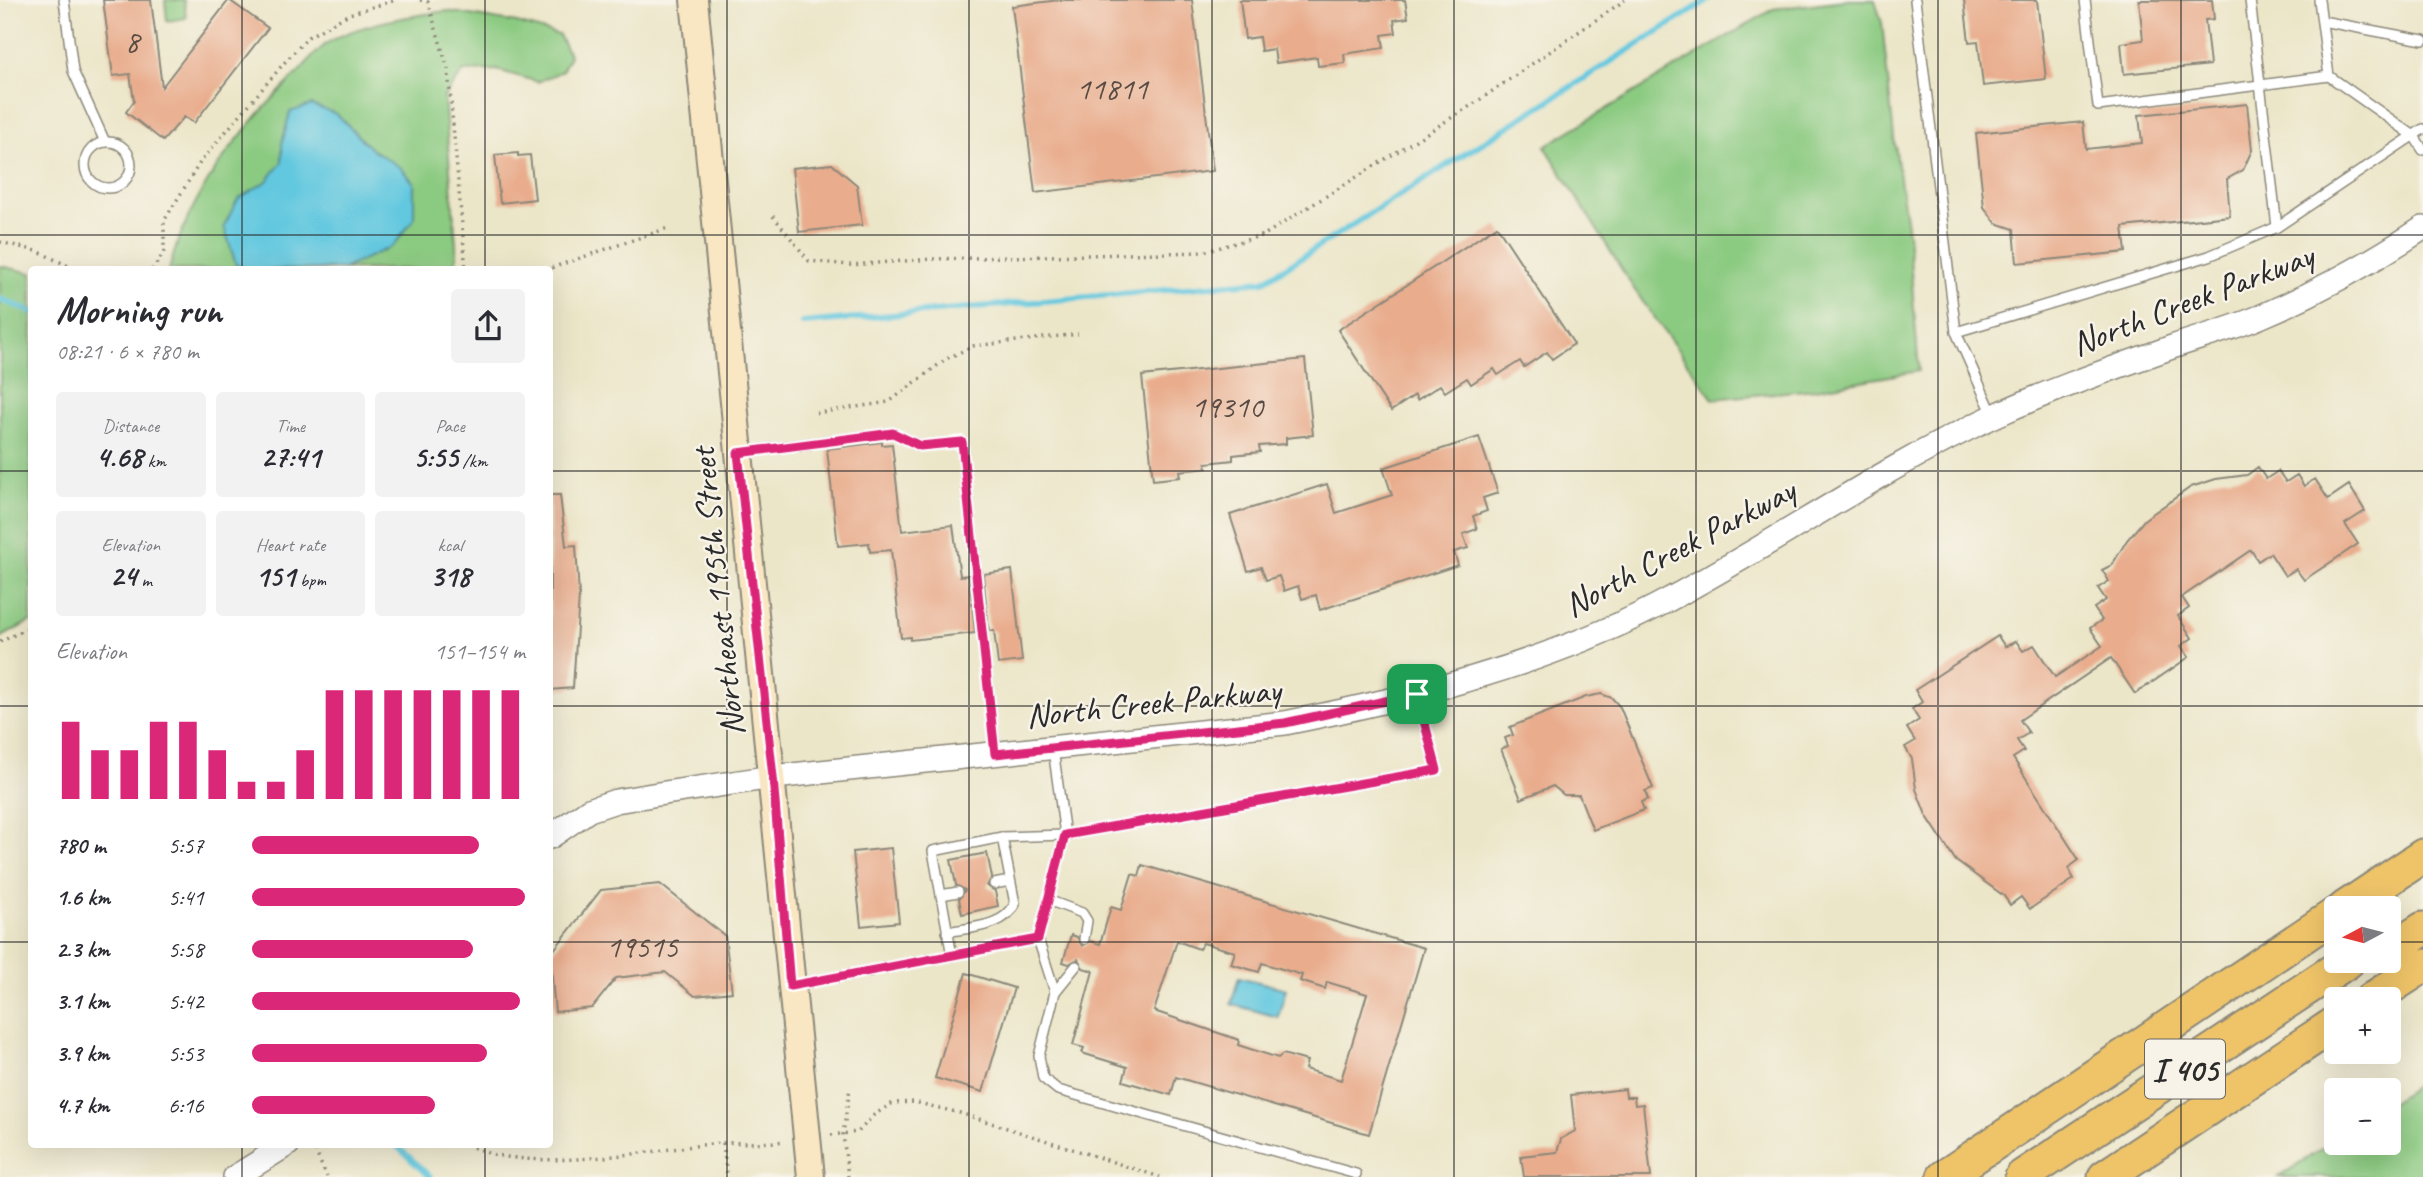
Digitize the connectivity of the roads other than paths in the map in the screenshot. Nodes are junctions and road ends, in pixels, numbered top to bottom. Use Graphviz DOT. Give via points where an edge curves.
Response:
graph roads {
  1 [pos="64,0"];
  2 [pos="694,0"];
  3 [pos="1915,0"];
  4 [pos="2085,0"];
  5 [pos="2250,0"];
  6 [pos="2319,0"];
  7 [pos="2322,21"];
  8 [pos="2423,40"];
  9 [pos="2329,76"];
  10 [pos="2261,85"];
  11 [pos="2423,129"];
  12 [pos="2413,136"];
  13 [pos="105,142"];
  14 [pos="2423,150"];
  15 [pos="2277,227"];
  16 [pos="2423,228"];
  17 [pos="1956,332"];
  18 [pos="1993,417"];
  19 [pos="738,453"];
  20 [pos="1417,694"];
  21 [pos="1053,749"];
  22 [pos="995,754"];
  23 [pos="773,777"];
  24 [pos="553,835"];
  25 [pos="1065,835"];
  26 [pos="1002,837"];
  27 [pos="2423,856"];
  28 [pos="1010,881"];
  29 [pos="994,884"];
  30 [pos="958,892"];
  31 [pos="941,895"];
  32 [pos="2364,896"];
  33 [pos="1048,900"];
  34 [pos="2423,911"];
  35 [pos="2324,922"];
  36 [pos="2401,926"];
  37 [pos="2423,929"];
  38 [pos="947,932"];
  39 [pos="1038,939"];
  40 [pos="1084,939"];
  41 [pos="2401,943"];
  42 [pos="951,956"];
  43 [pos="1076,966"];
  44 [pos="2423,966"];
  45 [pos="2330,973"];
  46 [pos="2357,973"];
  47 [pos="790,986"];
  48 [pos="2391,987"];
  49 [pos="2423,991"];
  50 [pos="1055,992"];
  51 [pos="2401,1005"];
  52 [pos="2324,1031"];
  53 [pos="2324,1054"];
  54 [pos="282,1148"];
  55 [pos="809,1156"];
  56 [pos="1356,1174"];
  57 [pos="235,1177"];
  58 [pos="1944,1177"];
  59 [pos="2022,1177"];
  60 [pos="2051,1177"];
  61 [pos="2105,1177"];
  62 [pos="2137,1177"];
  1 -- 13 [label="lane" via="73,71"];
  2 -- 19 [label="main road, Northeast 195th Street"];
  3 -- 17 [label="lane"];
  4 -- 10 [label="lane" via="2098,106"];
  5 -- 10 [label="lane"];
  6 -- 7 [label="lane"];
  7 -- 8 [label="lane"];
  7 -- 9 [label="lane"];
  9 -- 10 [label="lane"];
  9 -- 12 [label="lane"];
  10 -- 15 [label="lane"];
  11 -- 12 [label="lane"];
  12 -- 14 [label="lane"];
  12 -- 15 [label="lane"];
  13 -- 13 [label="lane" via="91,150 85,164 90,180 108,188 122,183 130,166 125,150"];
  15 -- 17 [label="lane" via="2209,256"];
  16 -- 18 [label="street, North Creek Parkway" via="2327,286 2261,316 2052,390"];
  17 -- 18 [label="lane"];
  18 -- 20 [label="street, North Creek Parkway" via="1884,473 1652,608 1567,645"];
  19 -- 22 [label="lane" via="893,433 920,446 962,442"];
  19 -- 23 [label="main road, Northeast 195th Street"];
  20 -- 21 [label="street, North Creek Parkway" via="1285,723"];
  20 -- 25 [label="lane" via="1437,770"];
  21 -- 22 [label="street, North Creek Parkway"];
  21 -- 25 [label="lane"];
  22 -- 23 [label="street, North Creek Parkway"];
  23 -- 24 [label="street, North Creek Parkway" via="616,800 589,810"];
  23 -- 47 [label="main road, Northeast 195th Street"];
  25 -- 26 [label="lane"];
  25 -- 33 [label="lane"];
  26 -- 28 [label="lane"];
  26 -- 31 [label="lane" via="933,851"];
  27 -- 32 [label="highway"];
  28 -- 29 [label="lane"];
  28 -- 38 [label="lane" via="1014,904 1010,914 1001,921"];
  30 -- 31 [label="lane"];
  31 -- 38 [label="lane"];
  33 -- 39 [label="lane"];
  33 -- 40 [label="lane" via="1082,912 1087,921"];
  34 -- 36 [label="highway"];
  35 -- 58 [label="highway"];
  37 -- 41 [label="highway"];
  38 -- 42 [label="lane"];
  39 -- 42 [label="lane"];
  39 -- 50 [label="lane"];
  42 -- 47 [label="lane"];
  43 -- 50 [label="lane"];
  44 -- 48 [label="highway"];
  45 -- 59 [label="highway, I 405"];
  46 -- 60 [label="highway, I 405"];
  47 -- 55 [label="main road, Northeast 195th Street"];
  49 -- 51 [label="highway"];
  50 -- 56 [label="lane" via="1039,1056 1042,1078 1058,1090"];
  52 -- 61 [label="highway, I 405"];
  53 -- 62 [label="highway, I 405"];
  54 -- 57 [label="street"];
}
